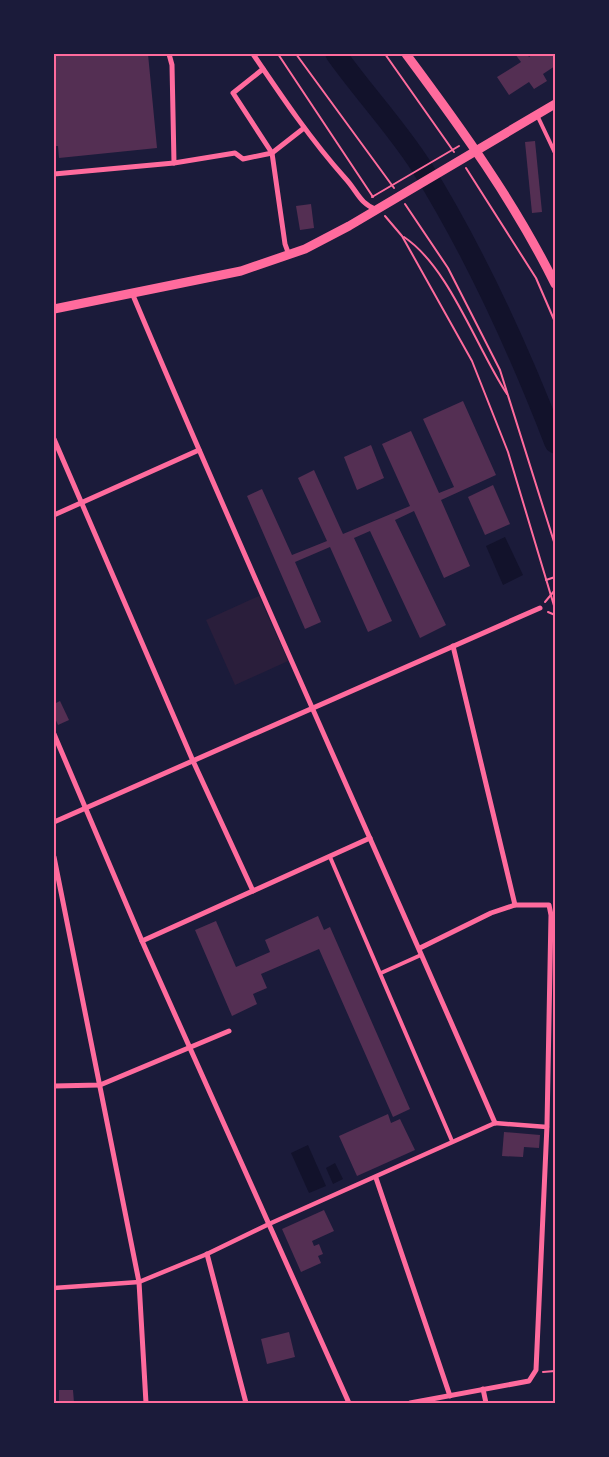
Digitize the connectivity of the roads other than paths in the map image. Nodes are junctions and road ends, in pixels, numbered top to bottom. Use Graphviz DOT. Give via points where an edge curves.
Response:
graph roads {
  1 [pos="169,54"];
  2 [pos="253,54"];
  3 [pos="406,54"];
  4 [pos="263,69"];
  5 [pos="555,104"];
  6 [pos="537,115"];
  7 [pos="304,128"];
  8 [pos="477,150"];
  9 [pos="272,153"];
  10 [pos="555,153"];
  11 [pos="174,163"];
  12 [pos="54,174"];
  13 [pos="377,210"];
  14 [pos="289,255"];
  15 [pos="555,284"];
  16 [pos="131,292"];
  17 [pos="54,309"];
  18 [pos="54,439"];
  19 [pos="199,450"];
  20 [pos="82,503"];
  21 [pos="54,515"];
  22 [pos="540,608"];
  23 [pos="453,646"];
  24 [pos="310,707"];
  25 [pos="54,734"];
  26 [pos="192,760"];
  27 [pos="86,808"];
  28 [pos="54,822"];
  29 [pos="370,838"];
  30 [pos="54,857"];
  31 [pos="330,857"];
  32 [pos="253,891"];
  33 [pos="515,906"];
  34 [pos="142,941"];
  35 [pos="420,948"];
  36 [pos="421,955"];
  37 [pos="381,973"];
  38 [pos="229,1030"];
  39 [pos="190,1048"];
  40 [pos="54,1086"];
  41 [pos="100,1086"];
  42 [pos="495,1123"];
  43 [pos="547,1127"];
  44 [pos="452,1141"];
  45 [pos="376,1178"];
  46 [pos="269,1224"];
  47 [pos="207,1254"];
  48 [pos="139,1282"];
  49 [pos="54,1288"];
  50 [pos="483,1389"];
  51 [pos="450,1396"];
  52 [pos="146,1403"];
  53 [pos="246,1403"];
  54 [pos="349,1403"];
  55 [pos="410,1403"];
  56 [pos="486,1403"];
  1 -- 11 [label="street"];
  2 -- 4 [label="street"];
  3 -- 8 [label="street"];
  4 -- 7 [label="street"];
  4 -- 9 [label="street" via="233,93"];
  5 -- 6 [label="street"];
  6 -- 8 [label="street"];
  6 -- 10 [label="lane"];
  7 -- 9 [label="street"];
  7 -- 13 [label="street" via="365,205"];
  8 -- 13 [label="street"];
  8 -- 15 [label="street" via="528,230"];
  9 -- 11 [label="street" via="243,159 235,153"];
  9 -- 14 [label="street"];
  11 -- 12 [label="street"];
  13 -- 14 [label="street" via="328,238"];
  14 -- 16 [label="street" via="241,271"];
  16 -- 17 [label="street"];
  16 -- 19 [label="street"];
  18 -- 20 [label="street"];
  19 -- 20 [label="street"];
  19 -- 24 [label="street"];
  20 -- 21 [label="street"];
  20 -- 26 [label="street"];
  22 -- 23 [label="street"];
  23 -- 24 [label="street"];
  23 -- 33 [label="street"];
  24 -- 26 [label="street"];
  24 -- 29 [label="street"];
  25 -- 27 [label="street"];
  26 -- 27 [label="street"];
  26 -- 32 [label="street"];
  27 -- 28 [label="street"];
  27 -- 34 [label="street"];
  29 -- 31 [label="street"];
  29 -- 35 [label="street"];
  30 -- 41 [label="street"];
  31 -- 32 [label="street"];
  31 -- 37 [label="lane"];
  32 -- 34 [label="street"];
  33 -- 35 [label="street" via="491,913"];
  33 -- 43 [label="street" via="549,905 551,915"];
  34 -- 39 [label="street"];
  35 -- 36 [label="street"];
  36 -- 37 [label="lane"];
  36 -- 42 [label="street"];
  37 -- 44 [label="lane"];
  38 -- 39 [label="street"];
  39 -- 41 [label="street"];
  39 -- 46 [label="street"];
  40 -- 41 [label="street"];
  41 -- 48 [label="street"];
  42 -- 43 [label="street"];
  42 -- 44 [label="street"];
  43 -- 50 [label="street" via="536,1370 529,1381"];
  44 -- 45 [label="street"];
  45 -- 46 [label="street"];
  45 -- 51 [label="street"];
  46 -- 47 [label="street"];
  46 -- 54 [label="street"];
  47 -- 48 [label="street"];
  47 -- 53 [label="street"];
  48 -- 49 [label="street"];
  48 -- 52 [label="street"];
  50 -- 51 [label="street"];
  50 -- 56 [label="street"];
  51 -- 55 [label="street"];
}
